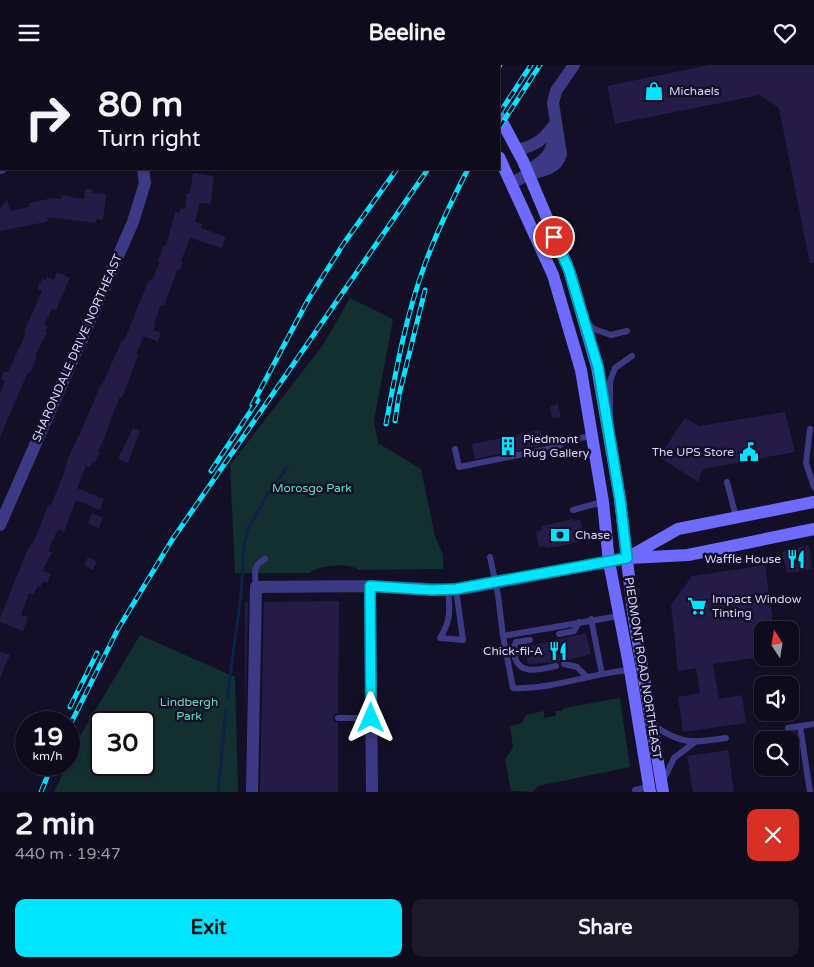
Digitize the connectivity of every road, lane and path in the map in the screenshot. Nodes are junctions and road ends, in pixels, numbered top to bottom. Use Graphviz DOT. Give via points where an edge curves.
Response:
graph roads {
  1 [pos="574,65"];
  2 [pos="500,118"];
  3 [pos="557,122"];
  4 [pos="517,150"];
  5 [pos="500,159"];
  6 [pos="143,170"];
  7 [pos="528,175"];
  8 [pos="512,183"];
  9 [pos="582,319"];
  10 [pos="627,331"];
  11 [pos="632,356"];
  12 [pos="609,433"];
  13 [pos="593,436"];
  14 [pos="814,436"];
  15 [pos="455,449"];
  16 [pos="727,482"];
  17 [pos="814,487"];
  18 [pos="5,502"];
  19 [pos="603,502"];
  20 [pos="814,502"];
  21 [pos="573,510"];
  22 [pos="736,517"];
  23 [pos="0,525"];
  24 [pos="814,529"];
  25 [pos="490,557"];
  26 [pos="627,558"];
  27 [pos="265,559"];
  28 [pos="609,562"];
  29 [pos="494,583"];
  30 [pos="370,586"];
  31 [pos="256,587"];
  32 [pos="452,590"];
  33 [pos="619,615"];
  34 [pos="591,619"];
  35 [pos="579,622"];
  36 [pos="559,634"];
  37 [pos="503,635"];
  38 [pos="530,640"];
  39 [pos="564,665"];
  40 [pos="556,666"];
  41 [pos="630,670"];
  42 [pos="602,674"];
  43 [pos="587,677"];
  44 [pos="338,718"];
  45 [pos="371,718"];
  46 [pos="814,724"];
  47 [pos="652,725"];
  48 [pos="800,726"];
  49 [pos="788,728"];
  50 [pos="726,738"];
  51 [pos="695,742"];
  52 [pos="656,789"];
  53 [pos="635,790"];
  54 [pos="252,792"];
  55 [pos="372,792"];
  56 [pos="810,792"];
  1 -- 3 [label="street" via="556,91 553,103"];
  2 -- 4 [label="main road, PIEDMONT ROAD NORTHEAST"];
  3 -- 4 [label="street" via="543,139"];
  3 -- 7 [label="street" via="553,145 544,160 533,166"];
  4 -- 7 [label="main road, PIEDMONT ROAD NORTHEAST"];
  5 -- 8 [label="main road, PIEDMONT ROAD NORTHEAST"];
  6 -- 18 [label="street, SHARONDALE DRIVE NORTHEAST" via="145,183 133,222"];
  7 -- 8 [label="street"];
  7 -- 9 [label="main road, PIEDMONT ROAD NORTHEAST" via="569,270"];
  8 -- 13 [label="main road, PIEDMONT ROAD NORTHEAST" via="553,275 581,370"];
  9 -- 10 [label="lane" via="594,329 611,335"];
  9 -- 12 [label="main road, PIEDMONT ROAD NORTHEAST" via="598,367"];
  11 -- 12 [label="lane" via="615,368 610,381"];
  12 -- 26 [label="main road, PIEDMONT ROAD NORTHEAST"];
  13 -- 15 [label="lane" via="566,440 558,447 459,467"];
  13 -- 19 [label="main road, PIEDMONT ROAD NORTHEAST"];
  14 -- 17 [label="lane" via="810,429 806,463"];
  16 -- 22 [label="lane"];
  18 -- 23 [label="street, SHARONDALE DRIVE NORTHEAST"];
  19 -- 21 [label="lane"];
  19 -- 28 [label="main road, PIEDMONT ROAD NORTHEAST"];
  20 -- 22 [label="main road"];
  22 -- 26 [label="main road" via="678,529"];
  24 -- 26 [label="main road" via="688,555"];
  25 -- 29 [label="lane"];
  26 -- 28 [label="street"];
  26 -- 47 [label="main road, PIEDMONT ROAD NORTHEAST"];
  27 -- 31 [label="lane" via="258,563 254,572"];
  28 -- 29 [label="street"];
  28 -- 33 [label="main road, PIEDMONT ROAD NORTHEAST"];
  29 -- 32 [label="street"];
  29 -- 37 [label="lane"];
  30 -- 31 [label="street"];
  30 -- 32 [label="street"];
  30 -- 45 [label="street"];
  31 -- 54 [label="street"];
  32 -- 32 [label="lane" via="463,640 440,638 447,627"];
  33 -- 34 [label="lane"];
  33 -- 41 [label="main road, PIEDMONT ROAD NORTHEAST"];
  34 -- 35 [label="lane"];
  34 -- 42 [label="lane"];
  35 -- 36 [label="lane" via="574,631"];
  35 -- 37 [label="lane"];
  37 -- 43 [label="lane" via="513,688 535,688"];
  38 -- 40 [label="lane" via="516,643 513,650 520,667 527,671"];
  39 -- 43 [label="lane" via="577,667"];
  41 -- 42 [label="lane"];
  41 -- 52 [label="main road, PIEDMONT ROAD NORTHEAST"];
  42 -- 43 [label="lane"];
  44 -- 45 [label="lane"];
  45 -- 55 [label="street"];
  46 -- 48 [label="lane"];
  47 -- 51 [label="lane" via="670,737"];
  47 -- 52 [label="main road, PIEDMONT ROAD NORTHEAST"];
  48 -- 49 [label="lane"];
  48 -- 56 [label="lane"];
  50 -- 51 [label="lane"];
  51 -- 52 [label="lane" via="674,758"];
  52 -- 53 [label="lane"];
}
